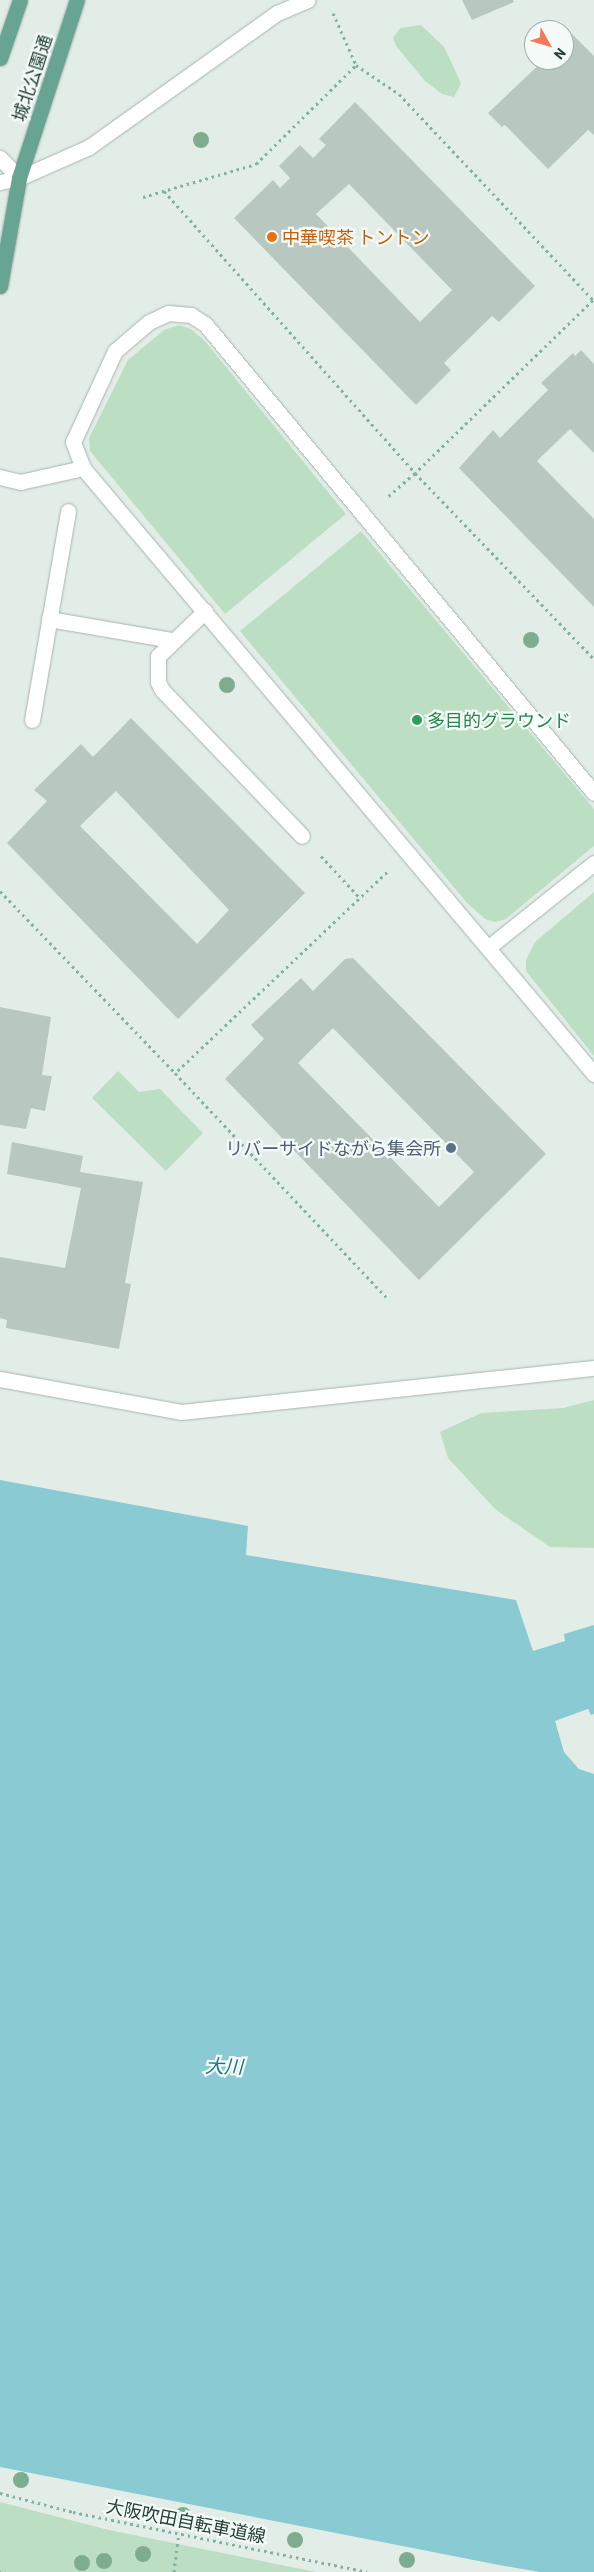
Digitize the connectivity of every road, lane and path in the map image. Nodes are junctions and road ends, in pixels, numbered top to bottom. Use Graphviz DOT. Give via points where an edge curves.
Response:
graph roads {
  1 [pos="20,0"];
  2 [pos="77,0"];
  3 [pos="307,0"];
  4 [pos="330,7"];
  5 [pos="4,42"];
  6 [pos="0,58"];
  7 [pos="356,65"];
  8 [pos="0,158"];
  9 [pos="19,178"];
  10 [pos="0,182"];
  11 [pos="164,192"];
  12 [pos="143,197"];
  13 [pos="0,286"];
  14 [pos="593,300"];
  15 [pos="83,468"];
  16 [pos="415,474"];
  17 [pos="0,477"];
  18 [pos="68,512"];
  19 [pos="363,516"];
  20 [pos="205,611"];
  21 [pos="49,619"];
  22 [pos="172,640"];
  23 [pos="594,659"];
  24 [pos="32,720"];
  25 [pos="594,793"];
  26 [pos="302,836"];
  27 [pos="409,851"];
  28 [pos="594,863"];
  29 [pos="0,890"];
  30 [pos="360,898"];
  31 [pos="490,946"];
  32 [pos="175,1073"];
  33 [pos="594,1074"];
  34 [pos="389,1300"];
  35 [pos="594,1368"];
  36 [pos="0,1379"];
  37 [pos="0,2493"];
  38 [pos="179,2533"];
  39 [pos="174,2572"];
  40 [pos="367,2572"];
  1 -- 5 [label="main road, 城北公園通"];
  2 -- 9 [label="main road, 城北公園通"];
  3 -- 9 [label="street" via="278,14 89,147"];
  4 -- 7 [label="path"];
  5 -- 6 [label="main road, 城北公園通"];
  7 -- 11 [label="path" via="256,164"];
  7 -- 14 [label="path" via="399,94"];
  8 -- 9 [label="street"];
  9 -- 10 [label="street"];
  9 -- 13 [label="main road, 城北公園通"];
  11 -- 12 [label="path"];
  11 -- 16 [label="path"];
  14 -- 16 [label="path"];
  15 -- 17 [label="street" via="20,482"];
  15 -- 19 [label="street" via="73,442 115,351 149,322 168,313 191,315 205,324"];
  15 -- 20 [label="street"];
  16 -- 19 [label="path"];
  16 -- 23 [label="path"];
  18 -- 21 [label="street"];
  19 -- 25 [label="street"];
  20 -- 22 [label="street"];
  20 -- 27 [label="street"];
  21 -- 22 [label="street"];
  21 -- 24 [label="street"];
  22 -- 26 [label="street" via="158,656 162,690"];
  26 -- 30 [label="path"];
  27 -- 30 [label="path"];
  27 -- 31 [label="street"];
  28 -- 31 [label="street"];
  29 -- 32 [label="path"];
  30 -- 32 [label="path"];
  31 -- 33 [label="street"];
  32 -- 34 [label="path"];
  35 -- 36 [label="street" via="181,1412"];
  37 -- 38 [label="path, 大阪吹田自転車道線" via="73,2512"];
  38 -- 39 [label="path"];
  38 -- 40 [label="path, 大阪吹田自転車道線"];
}
